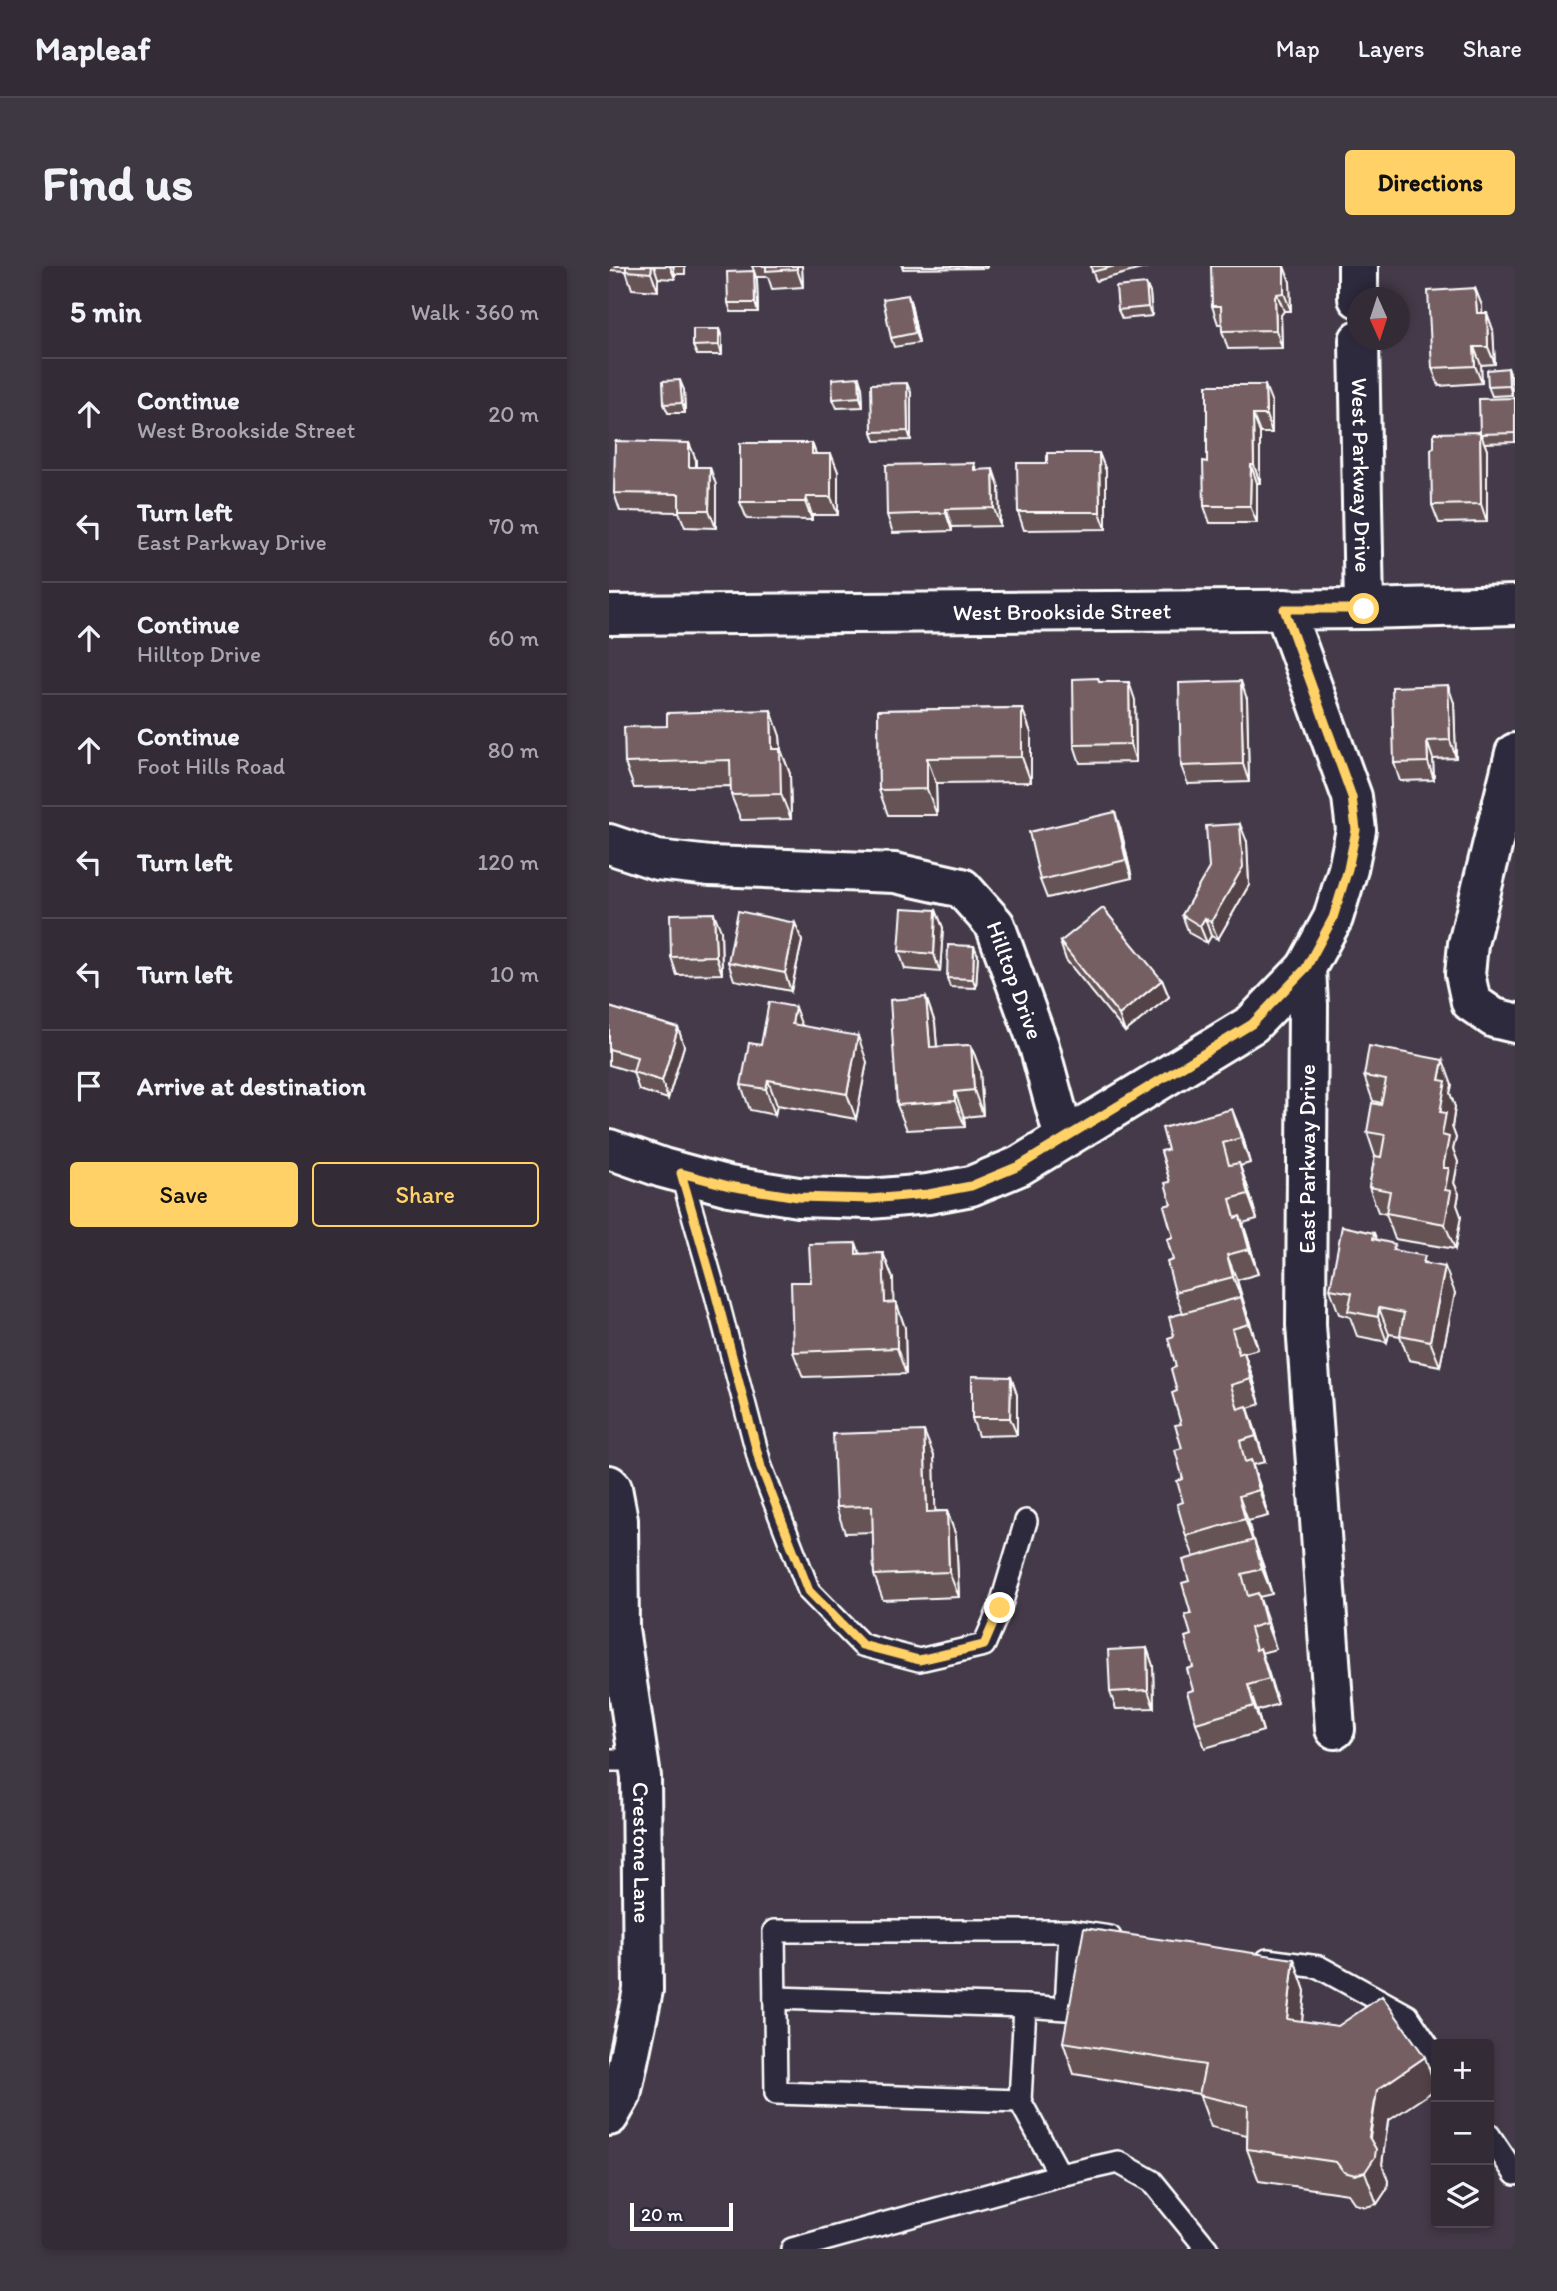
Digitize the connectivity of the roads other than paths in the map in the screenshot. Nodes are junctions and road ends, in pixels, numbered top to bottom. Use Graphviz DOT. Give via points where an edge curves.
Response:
graph roads {
  1 [pos="1358,266"];
  2 [pos="1359,287"];
  3 [pos="1359,350"];
  4 [pos="1515,606"];
  5 [pos="1284,609"];
  6 [pos="1364,609"];
  7 [pos="609,615"];
  8 [pos="1515,754"];
  9 [pos="609,844"];
  10 [pos="1306,968"];
  11 [pos="1505,1021"];
  12 [pos="1063,1138"];
  13 [pos="609,1149"];
  14 [pos="681,1173"];
  15 [pos="609,1485"];
  16 [pos="1026,1521"];
  17 [pos="614,1559"];
  18 [pos="1335,1729"];
  19 [pos="624,1760"];
  20 [pos="1070,1931"];
  21 [pos="1126,1940"];
  22 [pos="1250,1957"];
  23 [pos="775,1998"];
  24 [pos="1025,2006"];
  25 [pos="1431,2050"];
  26 [pos="1020,2101"];
  27 [pos="615,2106"];
  28 [pos="1494,2142"];
  29 [pos="1515,2174"];
  30 [pos="1060,2175"];
  31 [pos="792,2249"];
  32 [pos="1207,2249"];
  1 -- 2 [label="street"];
  3 -- 6 [label="street, West Parkway Drive"];
  4 -- 6 [label="street, West Brookside Street"];
  5 -- 6 [label="street, West Brookside Street"];
  5 -- 7 [label="street, West Brookside Street"];
  5 -- 10 [label="street" via="1352,797 1356,830 1333,918"];
  8 -- 11 [label="street" via="1468,944 1465,974 1471,1002"];
  9 -- 12 [label="street, Hilltop Drive" via="657,860 895,873 962,888 995,925 1039,1046"];
  10 -- 12 [label="street" via="1252,1024"];
  10 -- 18 [label="street, East Parkway Drive" via="1306,1325"];
  12 -- 14 [label="street" via="1019,1166 971,1186 928,1194 870,1199 798,1197"];
  13 -- 14 [label="street"];
  14 -- 16 [label="lane" via="761,1467 809,1591 862,1645 919,1660 984,1645"];
  15 -- 17 [label="street, Crestone Lane" via="618,1520"];
  17 -- 19 [label="street, Crestone Lane"];
  19 -- 27 [label="street, Crestone Lane" via="641,1777 643,1990"];
  20 -- 21 [label="lane"];
  20 -- 23 [label="lane" via="774,1931"];
  20 -- 24 [label="lane" via="1066,2009"];
  22 -- 25 [label="lane" via="1330,1973 1408,2016"];
  23 -- 24 [label="lane"];
  23 -- 26 [label="lane" via="776,2093"];
  24 -- 26 [label="lane"];
  26 -- 30 [label="lane"];
  28 -- 29 [label="lane"];
  30 -- 31 [label="lane"];
  30 -- 32 [label="lane" via="1118,2162 1152,2182"];
}
